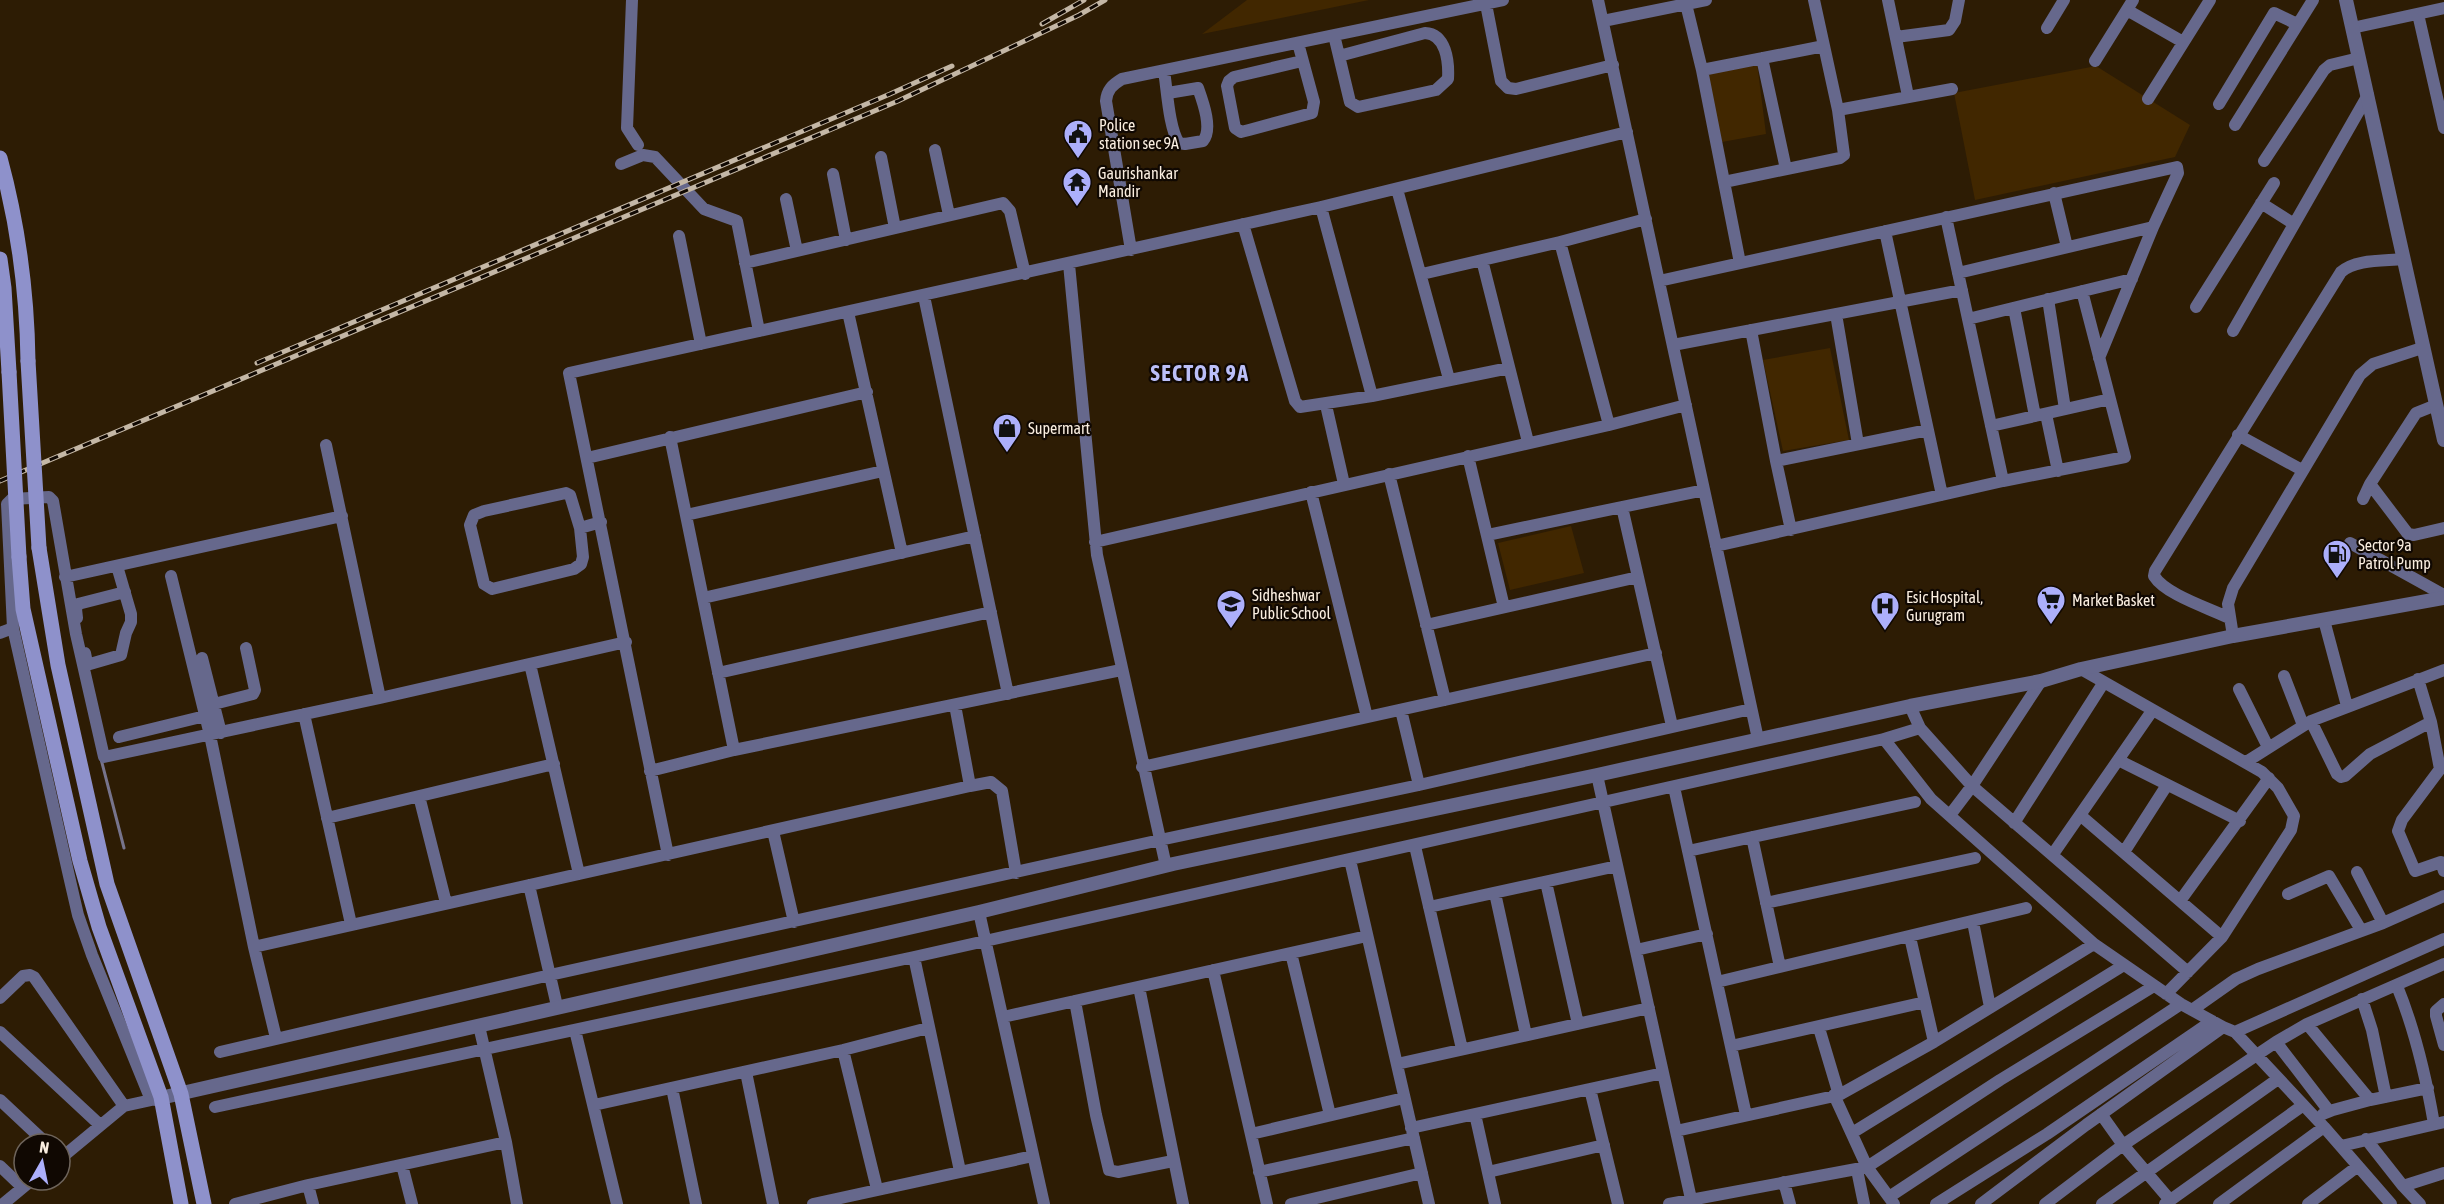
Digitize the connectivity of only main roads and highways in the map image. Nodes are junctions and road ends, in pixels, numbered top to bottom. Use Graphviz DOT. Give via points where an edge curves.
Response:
graph roads {
  1 [pos="0,158"];
  2 [pos="0,259"];
  3 [pos="181,1204"];
  4 [pos="204,1204"];
  1 -- 4 [label="main road, bridge" via="23,274 39,548 58,665 107,884 181,1094"];
  2 -- 3 [label="main road, bridge" via="20,584 28,631 90,902 156,1099"];
}
